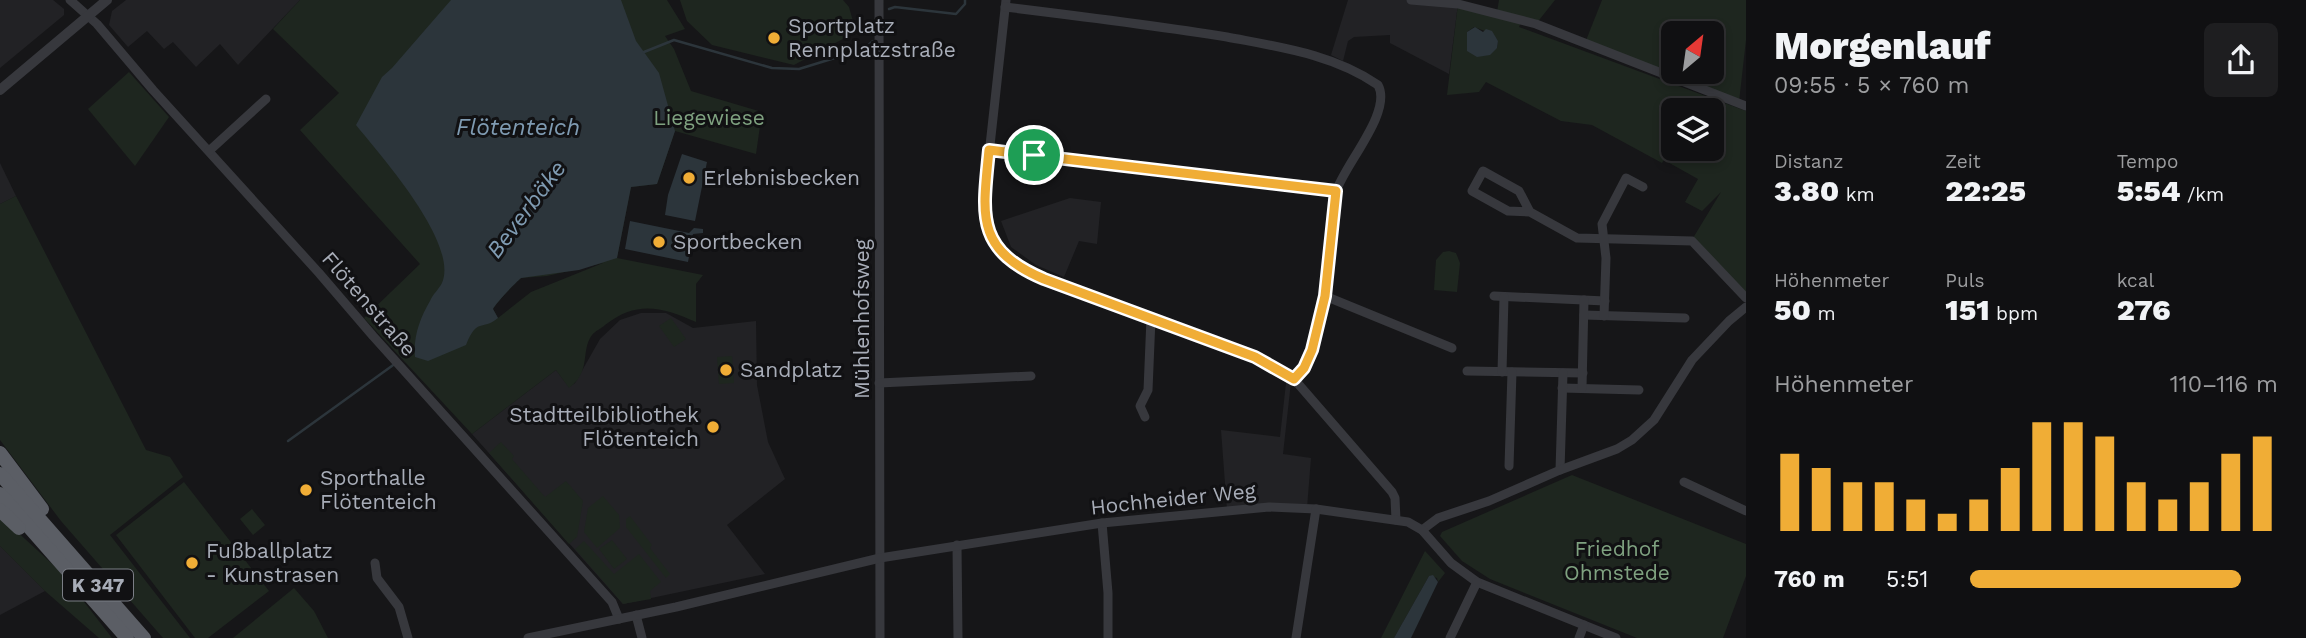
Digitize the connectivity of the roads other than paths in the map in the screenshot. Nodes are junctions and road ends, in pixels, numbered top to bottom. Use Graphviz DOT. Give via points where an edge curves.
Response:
graph roads {
  1 [pos="70,0"];
  2 [pos="107,0"];
  3 [pos="879,0"];
  4 [pos="1411,0"];
  5 [pos="1006,4"];
  6 [pos="88,15"];
  7 [pos="0,90"];
  8 [pos="266,99"];
  9 [pos="1746,106"];
  10 [pos="989,150"];
  11 [pos="209,151"];
  12 [pos="1643,187"];
  13 [pos="1336,191"];
  14 [pos="1530,212"];
  15 [pos="1603,239"];
  16 [pos="1325,296"];
  17 [pos="1746,298"];
  18 [pos="1584,300"];
  19 [pos="1605,301"];
  20 [pos="1746,307"];
  21 [pos="1584,315"];
  22 [pos="1604,316"];
  23 [pos="1151,318"];
  24 [pos="1685,318"];
  25 [pos="1452,348"];
  26 [pos="1467,371"];
  27 [pos="1507,372"];
  28 [pos="1563,373"];
  29 [pos="1583,373"];
  30 [pos="1031,376"];
  31 [pos="1294,379"];
  32 [pos="879,383"];
  33 [pos="1562,388"];
  34 [pos="1582,388"];
  35 [pos="1639,390"];
  36 [pos="1145,417"];
  37 [pos="0,453"];
  38 [pos="1509,466"];
  39 [pos="1560,470"];
  40 [pos="0,474"];
  41 [pos="1684,482"];
  42 [pos="0,494"];
  43 [pos="1316,509"];
  44 [pos="0,510"];
  45 [pos="1746,511"];
  46 [pos="1396,520"];
  47 [pos="1102,523"];
  48 [pos="1422,530"];
  49 [pos="52,532"];
  50 [pos="957,545"];
  51 [pos="880,558"];
  52 [pos="61,562"];
  53 [pos="374,563"];
  54 [pos="1477,582"];
  55 [pos="636,615"];
  56 [pos="620,619"];
  57 [pos="1584,625"];
  58 [pos="127,638"];
  59 [pos="144,638"];
  60 [pos="408,638"];
  61 [pos="528,638"];
  62 [pos="642,638"];
  63 [pos="880,638"];
  64 [pos="958,638"];
  65 [pos="1108,638"];
  66 [pos="1296,638"];
  67 [pos="1450,638"];
  68 [pos="1579,638"];
  69 [pos="1616,638"];
  1 -- 6 [label="street, Flötenstraße"];
  2 -- 6 [label="street"];
  3 -- 32 [label="street, Mühlenhofsweg"];
  4 -- 9 [label="street" via="1458,4 1536,24"];
  5 -- 10 [label="street"];
  5 -- 13 [label="street" via="1293,49 1373,82 1381,89 1381,105"];
  6 -- 7 [label="street"];
  6 -- 11 [label="street, Flötenstraße"];
  8 -- 11 [label="street"];
  10 -- 13 [label="street"];
  10 -- 23 [label="street" via="984,218 1003,253 1032,274"];
  11 -- 56 [label="street, Flötenstraße" via="612,602"];
  12 -- 15 [label="street" via="1626,178 1602,224"];
  13 -- 16 [label="street"];
  14 -- 14 [label="street" via="1520,191 1483,171 1472,191 1508,211"];
  14 -- 15 [label="street" via="1577,238"];
  15 -- 17 [label="street" via="1692,240"];
  15 -- 19 [label="street"];
  16 -- 25 [label="street"];
  16 -- 31 [label="street" via="1312,350"];
  18 -- 19 [label="street"];
  18 -- 21 [label="street"];
  18 -- 27 [label="street" via="1499,297"];
  19 -- 22 [label="street"];
  20 -- 39 [label="street" via="1692,360 1643,432 1617,449"];
  21 -- 22 [label="street"];
  21 -- 29 [label="street"];
  22 -- 24 [label="street"];
  23 -- 31 [label="street" via="1255,357"];
  23 -- 36 [label="street" via="1148,390 1140,406"];
  26 -- 27 [label="street"];
  27 -- 28 [label="street"];
  27 -- 38 [label="street"];
  28 -- 29 [label="street"];
  28 -- 33 [label="street"];
  29 -- 34 [label="street"];
  30 -- 32 [label="street"];
  31 -- 46 [label="street" via="1392,492"];
  32 -- 51 [label="street, Mühlenhofsweg"];
  33 -- 34 [label="street"];
  33 -- 39 [label="street"];
  34 -- 35 [label="street"];
  37 -- 49 [label="highway, K 347" via="43,510"];
  39 -- 48 [label="street" via="1438,518"];
  40 -- 49 [label="highway, K 347"];
  41 -- 45 [label="street"];
  42 -- 52 [label="highway, K 347"];
  43 -- 46 [label="street, Hochheider Weg"];
  43 -- 47 [label="street, Hochheider Weg" via="1269,507"];
  43 -- 66 [label="street"];
  44 -- 52 [label="highway, K 347" via="40,549"];
  46 -- 48 [label="street, Hochheider Weg"];
  47 -- 50 [label="street, Hochheider Weg"];
  47 -- 65 [label="street"];
  48 -- 54 [label="street" via="1451,563"];
  49 -- 59 [label="highway, K 347"];
  50 -- 51 [label="street, Hochheider Weg"];
  50 -- 64 [label="street"];
  51 -- 55 [label="street, Hochheider Weg"];
  51 -- 63 [label="street, Mühlenhofsweg"];
  52 -- 58 [label="highway, K 347"];
  53 -- 60 [label="street" via="377,578 398,607"];
  54 -- 57 [label="street"];
  54 -- 67 [label="street"];
  55 -- 56 [label="street, Hochheider Weg"];
  55 -- 62 [label="street"];
  56 -- 61 [label="street, Hochheider Weg"];
  57 -- 68 [label="street"];
  57 -- 69 [label="street"];
}
